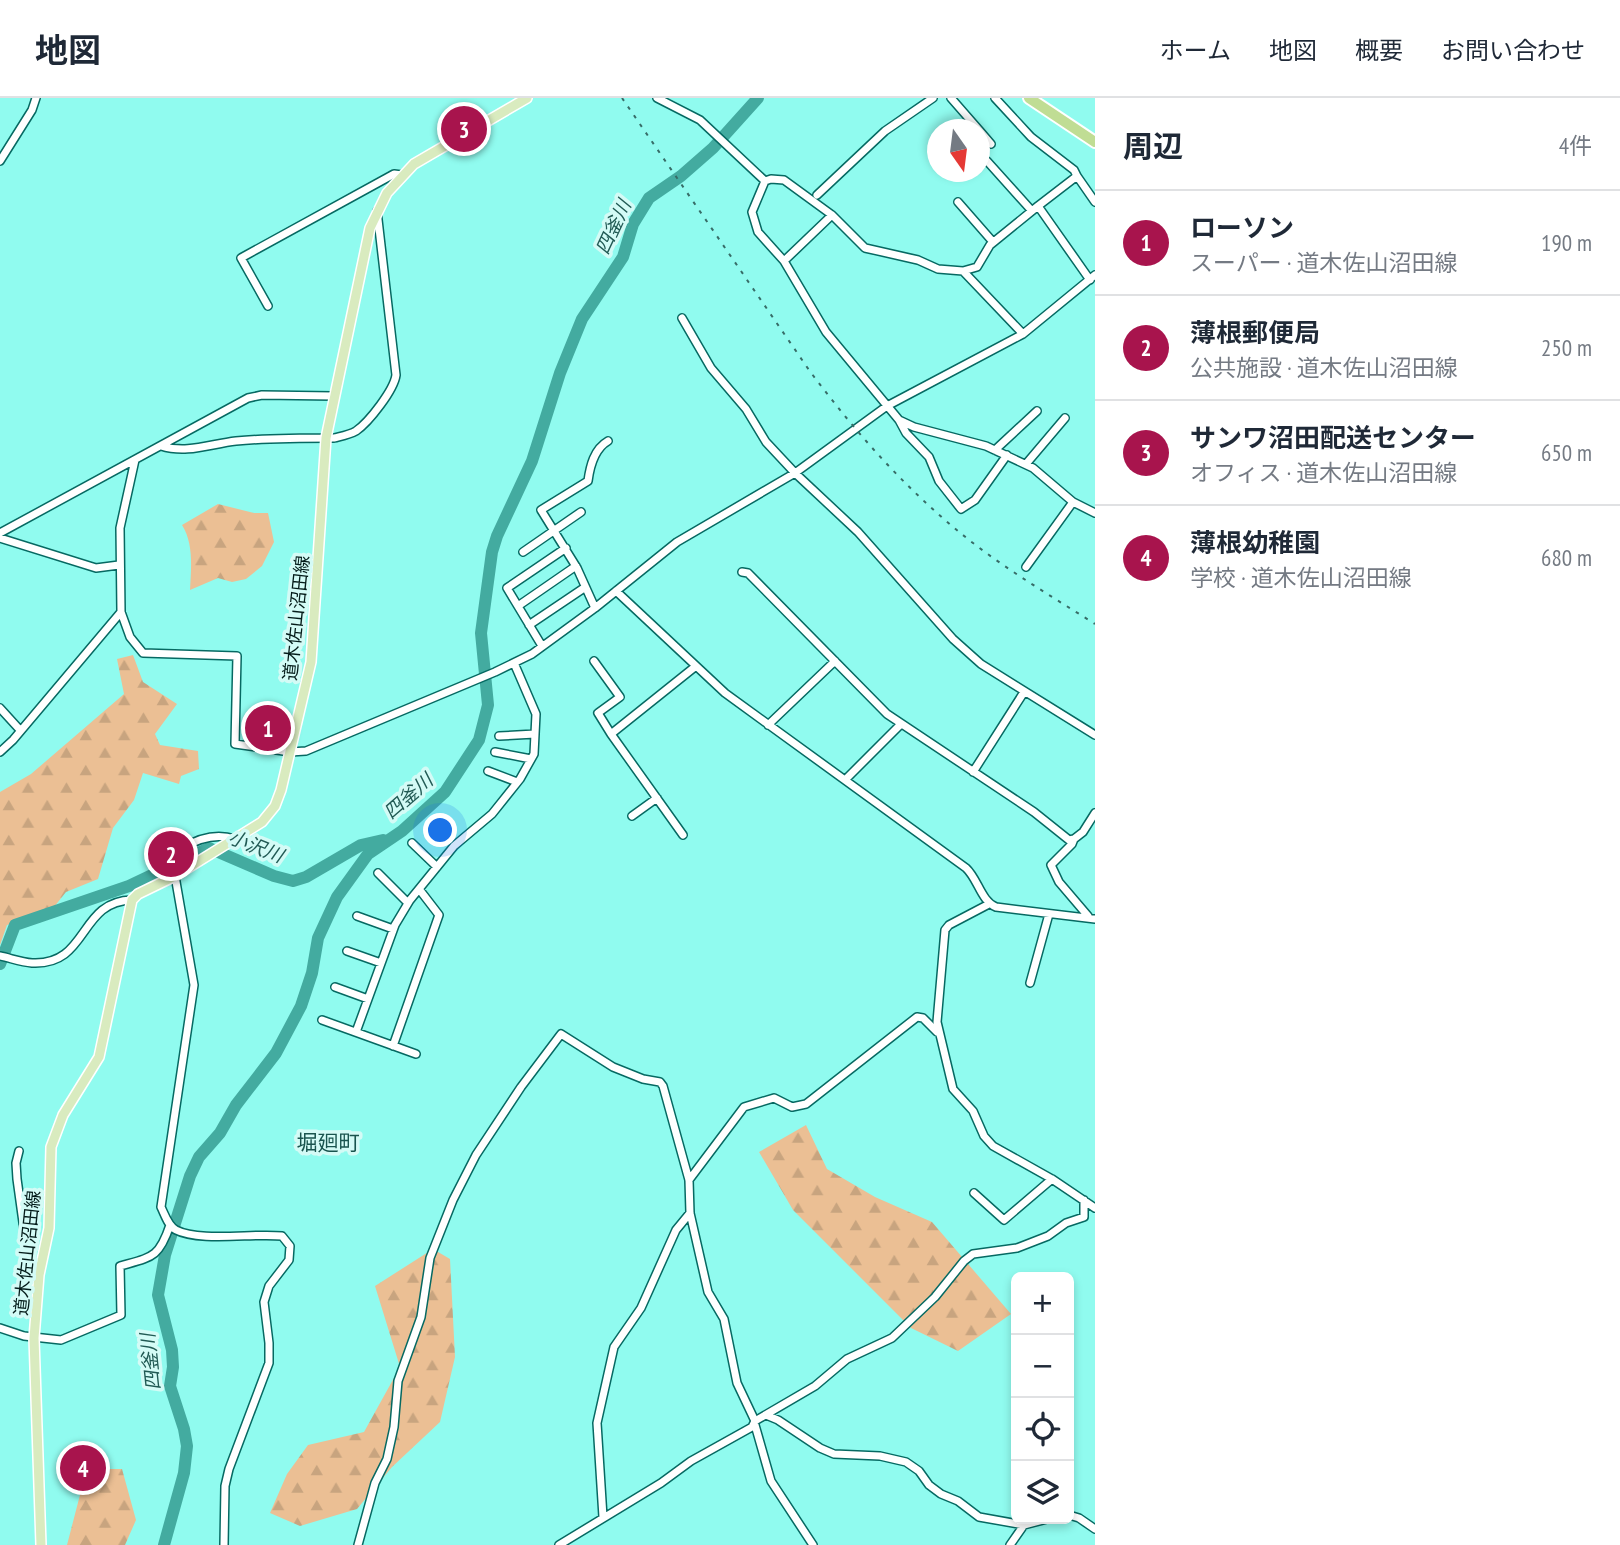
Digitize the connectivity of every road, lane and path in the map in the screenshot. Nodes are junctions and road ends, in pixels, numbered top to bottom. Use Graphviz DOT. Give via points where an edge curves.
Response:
graph roads {
  1 [pos="36,98"];
  2 [pos="527,98"];
  3 [pos="657,98"];
  4 [pos="933,98"];
  5 [pos="951,98"];
  6 [pos="995,98"];
  7 [pos="1029,98"];
  8 [pos="969,119"];
  9 [pos="1095,142"];
  10 [pos="0,161"];
  11 [pos="990,165"];
  12 [pos="402,175"];
  13 [pos="1077,176"];
  14 [pos="765,181"];
  15 [pos="817,195"];
  16 [pos="958,202"];
  17 [pos="1095,202"];
  18 [pos="1035,209"];
  19 [pos="377,211"];
  20 [pos="832,215"];
  21 [pos="993,242"];
  22 [pos="784,261"];
  23 [pos="963,271"];
  24 [pos="1092,278"];
  25 [pos="268,306"];
  26 [pos="682,318"];
  27 [pos="1023,334"];
  28 [pos="333,396"];
  29 [pos="887,406"];
  30 [pos="1037,411"];
  31 [pos="1065,418"];
  32 [pos="899,420"];
  33 [pos="326,438"];
  34 [pos="608,442"];
  35 [pos="162,446"];
  36 [pos="995,450"];
  37 [pos="1007,455"];
  38 [pos="135,460"];
  39 [pos="1026,464"];
  40 [pos="795,473"];
  41 [pos="1073,502"];
  42 [pos="581,512"];
  43 [pos="1095,513"];
  44 [pos="554,530"];
  45 [pos="0,533"];
  46 [pos="0,538"];
  47 [pos="566,548"];
  48 [pos="523,552"];
  49 [pos="119,565"];
  50 [pos="576,566"];
  51 [pos="1026,567"];
  52 [pos="742,572"];
  53 [pos="584,588"];
  54 [pos="616,591"];
  55 [pos="518,606"];
  56 [pos="595,608"];
  57 [pos="121,612"];
  58 [pos="529,625"];
  59 [pos="542,646"];
  60 [pos="594,661"];
  61 [pos="835,661"];
  62 [pos="514,663"];
  63 [pos="696,666"];
  64 [pos="1024,692"];
  65 [pos="0,708"];
  66 [pos="901,724"];
  67 [pos="768,725"];
  68 [pos="20,730"];
  69 [pos="535,733"];
  70 [pos="611,734"];
  71 [pos="1095,735"];
  72 [pos="499,736"];
  73 [pos="0,752"];
  74 [pos="290,752"];
  75 [pos="495,752"];
  76 [pos="531,759"];
  77 [pos="488,771"];
  78 [pos="973,772"];
  79 [pos="845,780"];
  80 [pos="517,782"];
  81 [pos="657,798"];
  82 [pos="1095,813"];
  83 [pos="632,816"];
  84 [pos="683,835"];
  85 [pos="235,839"];
  86 [pos="1074,839"];
  87 [pos="412,843"];
  88 [pos="437,867"];
  89 [pos="378,873"];
  90 [pos="176,874"];
  91 [pos="419,889"];
  92 [pos="132,900"];
  93 [pos="408,903"];
  94 [pos="989,904"];
  95 [pos="1049,914"];
  96 [pos="357,916"];
  97 [pos="1092,918"];
  98 [pos="393,929"];
  99 [pos="347,951"];
  100 [pos="0,956"];
  101 [pos="381,963"];
  102 [pos="1030,982"];
  103 [pos="335,987"];
  104 [pos="368,999"];
  105 [pos="322,1020"];
  106 [pos="356,1032"];
  107 [pos="937,1032"];
  108 [pos="393,1046"];
  109 [pos="416,1054"];
  110 [pos="19,1151"];
  111 [pos="1052,1179"];
  112 [pos="689,1180"];
  113 [pos="974,1193"];
  114 [pos="1084,1200"];
  115 [pos="1095,1208"];
  116 [pos="690,1213"];
  117 [pos="170,1225"];
  118 [pos="37,1290"];
  119 [pos="0,1328"];
  120 [pos="34,1338"];
  121 [pos="766,1415"];
  122 [pos="755,1423"];
  123 [pos="1074,1516"];
  124 [pos="603,1517"];
  125 [pos="1028,1524"];
  126 [pos="1024,1525"];
  127 [pos="1095,1529"];
  128 [pos="41,1545"];
  129 [pos="224,1545"];
  130 [pos="358,1545"];
  131 [pos="559,1545"];
  132 [pos="813,1545"];
  133 [pos="1010,1545"];
  1 -- 10 [label="street"];
  2 -- 12 [label="main road, 道木佐山沼田線"];
  3 -- 14 [label="street" via="700,120"];
  4 -- 15 [label="street" via="885,131"];
  5 -- 8 [label="street"];
  6 -- 13 [label="street"];
  7 -- 9 [label="highway"];
  11 -- 18 [label="street"];
  12 -- 19 [label="main road, 道木佐山沼田線"];
  12 -- 25 [label="street" via="394,174 241,258"];
  13 -- 17 [label="street"];
  13 -- 18 [label="street"];
  14 -- 20 [label="street" via="784,180"];
  14 -- 22 [label="street" via="752,212 758,232"];
  16 -- 21 [label="street"];
  18 -- 21 [label="street"];
  18 -- 24 [label="street"];
  19 -- 28 [label="main road, 道木佐山沼田線"];
  19 -- 33 [label="street" via="395,385 357,430"];
  20 -- 22 [label="street"];
  20 -- 23 [label="street" via="865,248 938,269"];
  21 -- 23 [label="street" via="977,267"];
  22 -- 29 [label="street" via="825,332"];
  23 -- 27 [label="street"];
  24 -- 27 [label="street"];
  26 -- 40 [label="street" via="712,368 766,442"];
  27 -- 29 [label="street"];
  28 -- 33 [label="main road, 道木佐山沼田線"];
  28 -- 35 [label="street" via="248,398"];
  29 -- 32 [label="street"];
  29 -- 40 [label="street"];
  30 -- 36 [label="street"];
  31 -- 39 [label="street"];
  32 -- 36 [label="street"];
  32 -- 37 [label="street" via="961,509 975,500"];
  33 -- 35 [label="street" via="236,441 187,450"];
  33 -- 74 [label="main road, 道木佐山沼田線" via="311,662"];
  34 -- 44 [label="street" via="590,465 588,481 541,510"];
  35 -- 38 [label="street"];
  36 -- 37 [label="street"];
  37 -- 39 [label="street"];
  38 -- 45 [label="street"];
  38 -- 49 [label="street" via="122,517"];
  39 -- 41 [label="street"];
  40 -- 54 [label="street" via="677,542"];
  40 -- 64 [label="street" via="858,532 953,639"];
  41 -- 43 [label="street"];
  41 -- 51 [label="street"];
  42 -- 44 [label="street"];
  44 -- 47 [label="street"];
  44 -- 48 [label="street"];
  46 -- 49 [label="street" via="96,568"];
  47 -- 50 [label="street"];
  47 -- 55 [label="street" via="507,587"];
  49 -- 57 [label="street"];
  50 -- 53 [label="street"];
  50 -- 55 [label="street"];
  52 -- 61 [label="street"];
  53 -- 56 [label="street"];
  53 -- 58 [label="street"];
  54 -- 56 [label="street"];
  54 -- 63 [label="street"];
  55 -- 58 [label="street"];
  56 -- 59 [label="street"];
  57 -- 68 [label="street"];
  57 -- 74 [label="street" via="130,637 143,653 237,656 235,744"];
  58 -- 59 [label="street"];
  59 -- 62 [label="street"];
  60 -- 70 [label="street" via="620,697 598,713"];
  61 -- 66 [label="street"];
  61 -- 67 [label="street"];
  62 -- 69 [label="street" via="536,714"];
  62 -- 74 [label="street" via="306,751"];
  63 -- 67 [label="street"];
  63 -- 70 [label="street"];
  64 -- 71 [label="street"];
  64 -- 78 [label="street"];
  65 -- 68 [label="street"];
  66 -- 78 [label="street"];
  66 -- 79 [label="street"];
  67 -- 79 [label="street"];
  68 -- 73 [label="street"];
  69 -- 72 [label="street"];
  69 -- 76 [label="street"];
  70 -- 81 [label="street"];
  74 -- 85 [label="main road, 道木佐山沼田線" via="275,806 262,822"];
  75 -- 76 [label="street"];
  76 -- 80 [label="street"];
  77 -- 80 [label="street"];
  78 -- 86 [label="street" via="1034,811 1062,837"];
  79 -- 94 [label="street" via="973,874"];
  80 -- 88 [label="street" via="492,814"];
  81 -- 83 [label="street"];
  81 -- 84 [label="street"];
  82 -- 86 [label="street"];
  85 -- 90 [label="main road, 道木佐山沼田線"];
  85 -- 90 [label="street" via="217,836 194,841 183,848"];
  86 -- 97 [label="street" via="1051,865 1059,882"];
  87 -- 88 [label="street"];
  88 -- 91 [label="street"];
  89 -- 93 [label="street"];
  90 -- 92 [label="main road, 道木佐山沼田線"];
  90 -- 117 [label="street" via="194,985 161,1207"];
  91 -- 93 [label="street"];
  91 -- 108 [label="street" via="439,915"];
  92 -- 100 [label="street" via="100,910 73,949 59,958 32,963"];
  92 -- 118 [label="main road, 道木佐山沼田線" via="99,1057 64,1115 51,1147 48,1228"];
  93 -- 98 [label="street"];
  94 -- 95 [label="street"];
  94 -- 107 [label="street" via="946,930"];
  95 -- 97 [label="street"];
  95 -- 102 [label="street"];
  96 -- 98 [label="street"];
  98 -- 101 [label="street"];
  99 -- 101 [label="street"];
  101 -- 104 [label="street"];
  103 -- 104 [label="street"];
  104 -- 106 [label="street"];
  105 -- 106 [label="street"];
  106 -- 108 [label="street"];
  107 -- 111 [label="street" via="953,1090 979,1119 988,1141"];
  107 -- 112 [label="street" via="917,1017 806,1104 789,1106 774,1098 747,1105"];
  108 -- 109 [label="street"];
  110 -- 118 [label="street" via="17,1179 31,1280"];
  111 -- 113 [label="street" via="1004,1220"];
  111 -- 114 [label="street"];
  112 -- 116 [label="street"];
  112 -- 130 [label="street" via="660,1082 613,1067 561,1034 476,1155 429,1258 421,1317 398,1381 387,1459 375,1483"];
  114 -- 115 [label="street"];
  114 -- 121 [label="street" via="1084,1217 1048,1236 1017,1248 968,1257 892,1338 848,1359 816,1386"];
  116 -- 122 [label="street" via="708,1292 724,1319 737,1383"];
  116 -- 124 [label="street" via="676,1230 641,1308 614,1347 597,1423"];
  117 -- 120 [label="street" via="163,1247 120,1266 121,1315 61,1340"];
  117 -- 129 [label="street" via="199,1234 282,1237 290,1245 289,1259 269,1286 264,1302 269,1363 229,1469"];
  118 -- 120 [label="main road, 道木佐山沼田線"];
  119 -- 120 [label="street"];
  120 -- 128 [label="main road, 道木佐山沼田線"];
  121 -- 122 [label="street"];
  121 -- 126 [label="street" via="834,1454 899,1460 972,1514"];
  122 -- 124 [label="street"];
  122 -- 132 [label="street" via="771,1481"];
  123 -- 127 [label="street"];
  124 -- 131 [label="street"];
  125 -- 126 [label="street"];
  126 -- 133 [label="street"];
}
